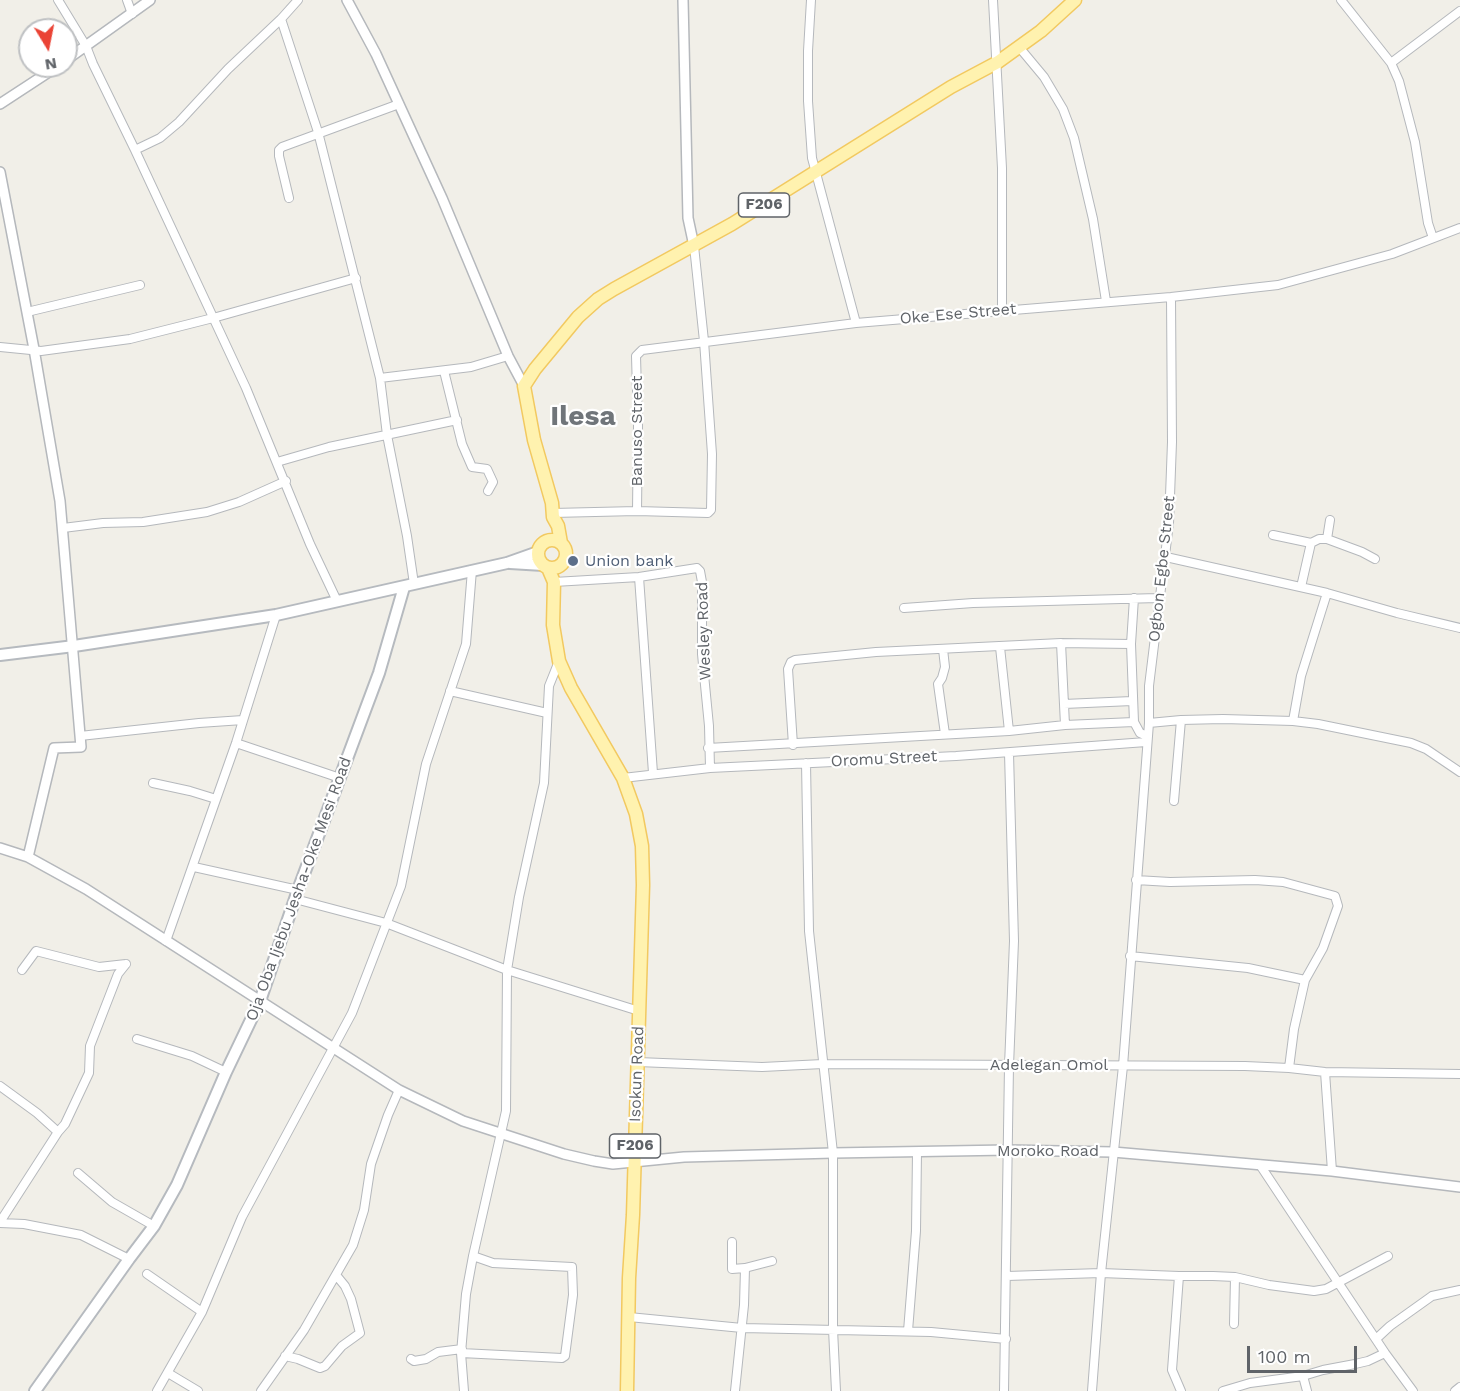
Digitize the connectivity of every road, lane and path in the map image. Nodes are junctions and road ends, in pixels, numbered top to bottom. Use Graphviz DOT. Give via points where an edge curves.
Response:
graph roads {
  1 [pos="58,0"];
  2 [pos="127,0"];
  3 [pos="150,0"];
  4 [pos="298,0"];
  5 [pos="346,0"];
  6 [pos="683,0"];
  7 [pos="811,0"];
  8 [pos="993,0"];
  9 [pos="1075,0"];
  10 [pos="1341,0"];
  11 [pos="1460,11"];
  12 [pos="132,14"];
  13 [pos="281,19"];
  14 [pos="1021,45"];
  15 [pos="86,46"];
  16 [pos="78,52"];
  17 [pos="998,62"];
  18 [pos="1391,63"];
  19 [pos="40,78"];
  20 [pos="0,104"];
  21 [pos="399,104"];
  22 [pos="318,132"];
  23 [pos="135,150"];
  24 [pos="0,172"];
  25 [pos="815,172"];
  26 [pos="289,198"];
  27 [pos="1460,228"];
  28 [pos="1433,238"];
  29 [pos="694,246"];
  30 [pos="356,278"];
  31 [pos="140,285"];
  32 [pos="1172,297"];
  33 [pos="1106,301"];
  34 [pos="1002,311"];
  35 [pos="27,312"];
  36 [pos="213,318"];
  37 [pos="856,323"];
  38 [pos="704,341"];
  39 [pos="0,347"];
  40 [pos="34,349"];
  41 [pos="639,351"];
  42 [pos="508,356"];
  43 [pos="444,371"];
  44 [pos="380,378"];
  45 [pos="524,386"];
  46 [pos="456,420"];
  47 [pos="387,435"];
  48 [pos="277,462"];
  49 [pos="286,481"];
  50 [pos="488,491"];
  51 [pos="637,511"];
  52 [pos="553,515"];
  53 [pos="1330,520"];
  54 [pos="63,528"];
  55 [pos="1273,535"];
  56 [pos="1327,539"];
  57 [pos="561,543"];
  58 [pos="1311,543"];
  59 [pos="541,547"];
  60 [pos="1166,557"];
  61 [pos="1375,559"];
  62 [pos="507,563"];
  63 [pos="562,563"];
  64 [pos="546,566"];
  65 [pos="472,570"];
  66 [pos="639,577"];
  67 [pos="554,582"];
  68 [pos="409,586"];
  69 [pos="1300,587"];
  70 [pos="1327,593"];
  71 [pos="1134,598"];
  72 [pos="1158,598"];
  73 [pos="337,601"];
  74 [pos="904,608"];
  75 [pos="276,615"];
  76 [pos="1460,628"];
  77 [pos="1061,643"];
  78 [pos="1131,644"];
  79 [pos="74,646"];
  80 [pos="1000,647"];
  81 [pos="943,649"];
  82 [pos="0,655"];
  83 [pos="559,661"];
  84 [pos="450,691"];
  85 [pos="1132,701"];
  86 [pos="1064,704"];
  87 [pos="547,713"];
  88 [pos="243,720"];
  89 [pos="1181,720"];
  90 [pos="1293,721"];
  91 [pos="1134,722"];
  92 [pos="1149,723"];
  93 [pos="1065,724"];
  94 [pos="1009,731"];
  95 [pos="945,734"];
  96 [pos="80,736"];
  97 [pos="1146,739"];
  98 [pos="236,743"];
  99 [pos="793,745"];
  100 [pos="708,748"];
  101 [pos="1009,753"];
  102 [pos="806,763"];
  103 [pos="710,768"];
  104 [pos="1460,772"];
  105 [pos="653,773"];
  106 [pos="340,778"];
  107 [pos="622,778"];
  108 [pos="153,783"];
  109 [pos="216,799"];
  110 [pos="1174,801"];
  111 [pos="0,848"];
  112 [pos="28,856"];
  113 [pos="194,867"];
  114 [pos="1136,880"];
  115 [pos="296,894"];
  116 [pos="386,923"];
  117 [pos="166,941"];
  118 [pos="1130,956"];
  119 [pos="22,970"];
  120 [pos="507,970"];
  121 [pos="1305,980"];
  122 [pos="260,1001"];
  123 [pos="639,1011"];
  124 [pos="137,1039"];
  125 [pos="334,1047"];
  126 [pos="638,1062"];
  127 [pos="823,1064"];
  128 [pos="1009,1065"];
  129 [pos="1123,1066"];
  130 [pos="1289,1068"];
  131 [pos="226,1072"];
  132 [pos="1325,1072"];
  133 [pos="1460,1074"];
  134 [pos="0,1086"];
  135 [pos="399,1090"];
  136 [pos="58,1132"];
  137 [pos="501,1134"];
  138 [pos="1008,1150"];
  139 [pos="917,1152"];
  140 [pos="1113,1152"];
  141 [pos="833,1153"];
  142 [pos="634,1162"];
  143 [pos="1260,1165"];
  144 [pos="1332,1171"];
  145 [pos="78,1173"];
  146 [pos="1460,1187"];
  147 [pos="0,1222"];
  148 [pos="154,1226"];
  149 [pos="732,1242"];
  150 [pos="473,1256"];
  151 [pos="1388,1256"];
  152 [pos="129,1259"];
  153 [pos="772,1261"];
  154 [pos="745,1268"];
  155 [pos="1101,1273"];
  156 [pos="147,1274"];
  157 [pos="336,1275"];
  158 [pos="1007,1276"];
  159 [pos="1179,1276"];
  160 [pos="1235,1277"];
  161 [pos="1339,1281"];
  162 [pos="1460,1290"];
  163 [pos="202,1312"];
  164 [pos="629,1317"];
  165 [pos="1234,1324"];
  166 [pos="742,1328"];
  167 [pos="833,1329"];
  168 [pos="908,1331"];
  169 [pos="1006,1339"];
  170 [pos="1376,1339"];
  171 [pos="461,1351"];
  172 [pos="1385,1353"];
  173 [pos="285,1356"];
  174 [pos="411,1359"];
  175 [pos="168,1373"];
  176 [pos="1303,1376"];
  177 [pos="1460,1387"];
  178 [pos="35,1391"];
  179 [pos="157,1391"];
  180 [pos="198,1391"];
  181 [pos="261,1391"];
  182 [pos="464,1391"];
  183 [pos="627,1391"];
  184 [pos="735,1391"];
  185 [pos="836,1391"];
  186 [pos="1005,1391"];
  187 [pos="1092,1391"];
  188 [pos="1181,1391"];
  189 [pos="1223,1391"];
  190 [pos="1307,1391"];
  191 [pos="1413,1391"];
  192 [pos="1455,1391"];
  1 -- 15 [label="street"];
  2 -- 12 [label="street"];
  3 -- 12 [label="street"];
  4 -- 13 [label="street"];
  5 -- 21 [label="street"];
  6 -- 29 [label="street" via="688,218"];
  7 -- 25 [label="street" via="809,130"];
  8 -- 17 [label="street"];
  9 -- 14 [label="main road"];
  10 -- 18 [label="street"];
  11 -- 18 [label="street"];
  12 -- 15 [label="street"];
  13 -- 22 [label="street"];
  13 -- 23 [label="street" via="179,122 160,138"];
  14 -- 17 [label="main road, F206"];
  14 -- 33 [label="street" via="1058,101 1074,138 1093,219"];
  15 -- 16 [label="street"];
  15 -- 23 [label="street"];
  17 -- 25 [label="main road, F206"];
  17 -- 34 [label="street"];
  18 -- 28 [label="street" via="1415,142"];
  19 -- 20 [label="street"];
  21 -- 22 [label="street"];
  21 -- 42 [label="street"];
  22 -- 26 [label="street" via="279,150"];
  22 -- 30 [label="street"];
  23 -- 36 [label="street"];
  24 -- 35 [label="street"];
  25 -- 29 [label="main road, F206"];
  25 -- 37 [label="street"];
  27 -- 28 [label="street"];
  28 -- 32 [label="street, Oke Ese Street" via="1392,254 1278,285"];
  29 -- 38 [label="street"];
  29 -- 45 [label="main road, F206" via="598,299 578,317"];
  30 -- 36 [label="street"];
  30 -- 44 [label="street"];
  31 -- 35 [label="street"];
  32 -- 33 [label="street, Oke Ese Street"];
  32 -- 60 [label="street, Ogbon Egbe Street" via="1172,442"];
  33 -- 34 [label="street, Oke Ese Street"];
  34 -- 37 [label="street, Oke Ese Street"];
  35 -- 40 [label="street"];
  36 -- 40 [label="street" via="130,339"];
  36 -- 48 [label="street"];
  37 -- 38 [label="street, Oke Ese Street"];
  38 -- 41 [label="street, Oke Ese Street"];
  38 -- 51 [label="street" via="713,507 708,513"];
  39 -- 40 [label="street"];
  40 -- 54 [label="street"];
  41 -- 51 [label="street, Banuso Street"];
  42 -- 43 [label="street"];
  42 -- 45 [label="street"];
  43 -- 44 [label="street"];
  43 -- 46 [label="street"];
  44 -- 47 [label="street"];
  45 -- 52 [label="main road, F206"];
  46 -- 47 [label="street"];
  46 -- 50 [label="street" via="468,462 472,467 487,469 493,482"];
  47 -- 48 [label="street"];
  47 -- 68 [label="street" via="407,536"];
  48 -- 49 [label="street"];
  49 -- 54 [label="street" via="207,512"];
  49 -- 73 [label="street"];
  51 -- 52 [label="street"];
  52 -- 57 [label="main road, F206"];
  52 -- 59 [label="main road"];
  53 -- 56 [label="street"];
  54 -- 79 [label="street"];
  55 -- 58 [label="street"];
  56 -- 58 [label="street"];
  56 -- 61 [label="street"];
  57 -- 59 [label="main road" via="554,540"];
  57 -- 63 [label="main road, F206" via="566,552"];
  58 -- 69 [label="street"];
  59 -- 62 [label="main road"];
  59 -- 64 [label="main road, F206" via="538,558"];
  60 -- 69 [label="street"];
  60 -- 72 [label="street, Ogbon Egbe Street"];
  62 -- 64 [label="main road"];
  62 -- 65 [label="main road"];
  63 -- 64 [label="main road"];
  63 -- 67 [label="main road, F206"];
  64 -- 67 [label="main road, F206"];
  65 -- 68 [label="main road"];
  65 -- 84 [label="street" via="466,644"];
  66 -- 67 [label="street, Wesley Road"];
  66 -- 100 [label="street, Wesley Road" via="697,568 700,571"];
  66 -- 105 [label="street"];
  67 -- 83 [label="main road, F206" via="553,625"];
  68 -- 73 [label="main road"];
  68 -- 106 [label="main road, Oja Oba Ijebu Jesha-Oke Mesi Road"];
  69 -- 70 [label="street"];
  70 -- 76 [label="street"];
  70 -- 90 [label="street" via="1301,676"];
  71 -- 72 [label="street"];
  71 -- 74 [label="street"];
  71 -- 78 [label="street"];
  72 -- 92 [label="street, Ogbon Egbe Street"];
  73 -- 75 [label="main road"];
  75 -- 79 [label="main road"];
  75 -- 88 [label="street"];
  77 -- 78 [label="street"];
  77 -- 80 [label="street"];
  77 -- 86 [label="street"];
  78 -- 85 [label="street"];
  79 -- 82 [label="main road"];
  79 -- 96 [label="street"];
  80 -- 81 [label="street"];
  80 -- 94 [label="street"];
  81 -- 95 [label="street" via="945,667 938,684"];
  81 -- 99 [label="street" via="833,655 791,662 788,669"];
  83 -- 87 [label="street" via="549,686"];
  83 -- 107 [label="main road, F206"];
  84 -- 87 [label="street"];
  84 -- 116 [label="street" via="426,764 401,886"];
  85 -- 86 [label="street"];
  85 -- 91 [label="street"];
  86 -- 93 [label="street"];
  87 -- 120 [label="street" via="544,783"];
  88 -- 96 [label="street"];
  88 -- 98 [label="street"];
  89 -- 90 [label="street"];
  89 -- 92 [label="street"];
  89 -- 110 [label="street"];
  90 -- 104 [label="street" via="1411,742"];
  91 -- 93 [label="street"];
  91 -- 97 [label="street"];
  92 -- 97 [label="street, Ogbon Egbe Street"];
  93 -- 94 [label="street"];
  94 -- 95 [label="street"];
  95 -- 99 [label="street"];
  96 -- 112 [label="street" via="81,747 54,748"];
  97 -- 101 [label="street, Oromu Street"];
  97 -- 114 [label="street, Ogbon Egbe Street"];
  98 -- 106 [label="street"];
  98 -- 109 [label="street"];
  99 -- 100 [label="street"];
  100 -- 103 [label="street, Wesley Road"];
  101 -- 102 [label="street, Oromu Street"];
  101 -- 128 [label="street" via="1014,941"];
  102 -- 103 [label="street, Oromu Street"];
  102 -- 127 [label="street" via="809,931"];
  103 -- 105 [label="street, Oromu Street"];
  105 -- 107 [label="street, Oromu Street"];
  106 -- 115 [label="main road, Oja Oba Ijebu Jesha-Oke Mesi Road"];
  107 -- 123 [label="main road, Isokun Road / F206" via="640,830 643,900"];
  108 -- 109 [label="street"];
  109 -- 113 [label="street"];
  111 -- 112 [label="street, Moroko Road"];
  112 -- 117 [label="street, Moroko Road"];
  113 -- 115 [label="street"];
  113 -- 117 [label="street"];
  114 -- 118 [label="street"];
  114 -- 121 [label="street" via="1283,882 1335,896 1338,906 1327,938"];
  115 -- 116 [label="street"];
  115 -- 122 [label="main road, Oja Oba Ijebu Jesha-Oke Mesi Road"];
  116 -- 120 [label="street"];
  116 -- 125 [label="street" via="352,1012"];
  117 -- 122 [label="street, Moroko Road"];
  118 -- 121 [label="street" via="1248,968"];
  118 -- 129 [label="street"];
  119 -- 136 [label="street" via="36,951 99,968 126,964 118,974 90,1046 89,1073"];
  120 -- 123 [label="street"];
  120 -- 137 [label="street" via="506,1111"];
  121 -- 130 [label="street"];
  122 -- 125 [label="street, Moroko Road"];
  122 -- 131 [label="main road, Oja Oba Ijebu Jesha-Oke Mesi Road"];
  123 -- 126 [label="main road, Isokun Road / F206"];
  124 -- 131 [label="street" via="192,1056"];
  125 -- 135 [label="street, Moroko Road"];
  125 -- 163 [label="street" via="242,1217"];
  126 -- 127 [label="street, Adelegan Omol" via="762,1067"];
  126 -- 142 [label="main road, Isokun Road / F206"];
  127 -- 128 [label="street, Adelegan Omol"];
  127 -- 141 [label="street"];
  128 -- 129 [label="street, Adelegan Omol"];
  128 -- 138 [label="street"];
  129 -- 130 [label="street, Adelegan Omol"];
  129 -- 140 [label="street"];
  130 -- 132 [label="street, Adelegan Omol"];
  131 -- 148 [label="main road, Oja Oba Ijebu Jesha-Oke Mesi Road" via="177,1185"];
  132 -- 133 [label="street, Adelegan Omol"];
  132 -- 144 [label="street"];
  134 -- 136 [label="street"];
  135 -- 137 [label="street, Moroko Road" via="463,1121"];
  135 -- 157 [label="street" via="371,1164 364,1210 353,1245"];
  136 -- 147 [label="street"];
  137 -- 142 [label="street, Moroko Road" via="594,1161"];
  137 -- 150 [label="street"];
  138 -- 139 [label="street, Moroko Road"];
  138 -- 140 [label="street, Moroko Road"];
  138 -- 158 [label="street"];
  139 -- 141 [label="street, Moroko Road"];
  139 -- 168 [label="street"];
  140 -- 143 [label="street, Moroko Road"];
  140 -- 155 [label="street"];
  141 -- 142 [label="street, Moroko Road"];
  141 -- 167 [label="street"];
  142 -- 164 [label="main road, Isokun Road / F206"];
  143 -- 144 [label="street, Moroko Road"];
  143 -- 161 [label="street"];
  144 -- 146 [label="street, Moroko Road"];
  145 -- 148 [label="street" via="112,1202"];
  147 -- 152 [label="street" via="81,1235"];
  148 -- 152 [label="main road, Oja Oba Ijebu Jesha-Oke Mesi Road"];
  149 -- 154 [label="street" via="732,1269"];
  150 -- 171 [label="street"];
  150 -- 171 [label="street" via="493,1263 572,1267 573,1295 562,1358"];
  151 -- 161 [label="street"];
  152 -- 178 [label="main road, Oja Oba Ijebu Jesha-Oke Mesi Road"];
  153 -- 154 [label="street"];
  154 -- 166 [label="street"];
  155 -- 158 [label="street"];
  155 -- 159 [label="street"];
  155 -- 187 [label="street"];
  156 -- 163 [label="street"];
  157 -- 173 [label="street"];
  157 -- 173 [label="street" via="351,1299 360,1333 320,1368"];
  158 -- 169 [label="street"];
  159 -- 160 [label="street"];
  159 -- 188 [label="street" via="1172,1370"];
  160 -- 161 [label="street" via="1303,1290 1326,1289"];
  160 -- 165 [label="street"];
  161 -- 170 [label="street"];
  162 -- 170 [label="street" via="1432,1296"];
  163 -- 175 [label="street"];
  164 -- 166 [label="street"];
  164 -- 183 [label="main road, Isokun Road / F206"];
  166 -- 167 [label="street"];
  166 -- 184 [label="street"];
  167 -- 168 [label="street"];
  167 -- 185 [label="street"];
  168 -- 169 [label="street"];
  169 -- 186 [label="street"];
  170 -- 172 [label="street"];
  171 -- 174 [label="street"];
  171 -- 182 [label="street"];
  172 -- 176 [label="street" via="1368,1361"];
  172 -- 191 [label="street"];
  173 -- 181 [label="street"];
  175 -- 179 [label="street"];
  175 -- 180 [label="street"];
  176 -- 189 [label="street"];
  176 -- 190 [label="street"];
  177 -- 192 [label="street"];
}
